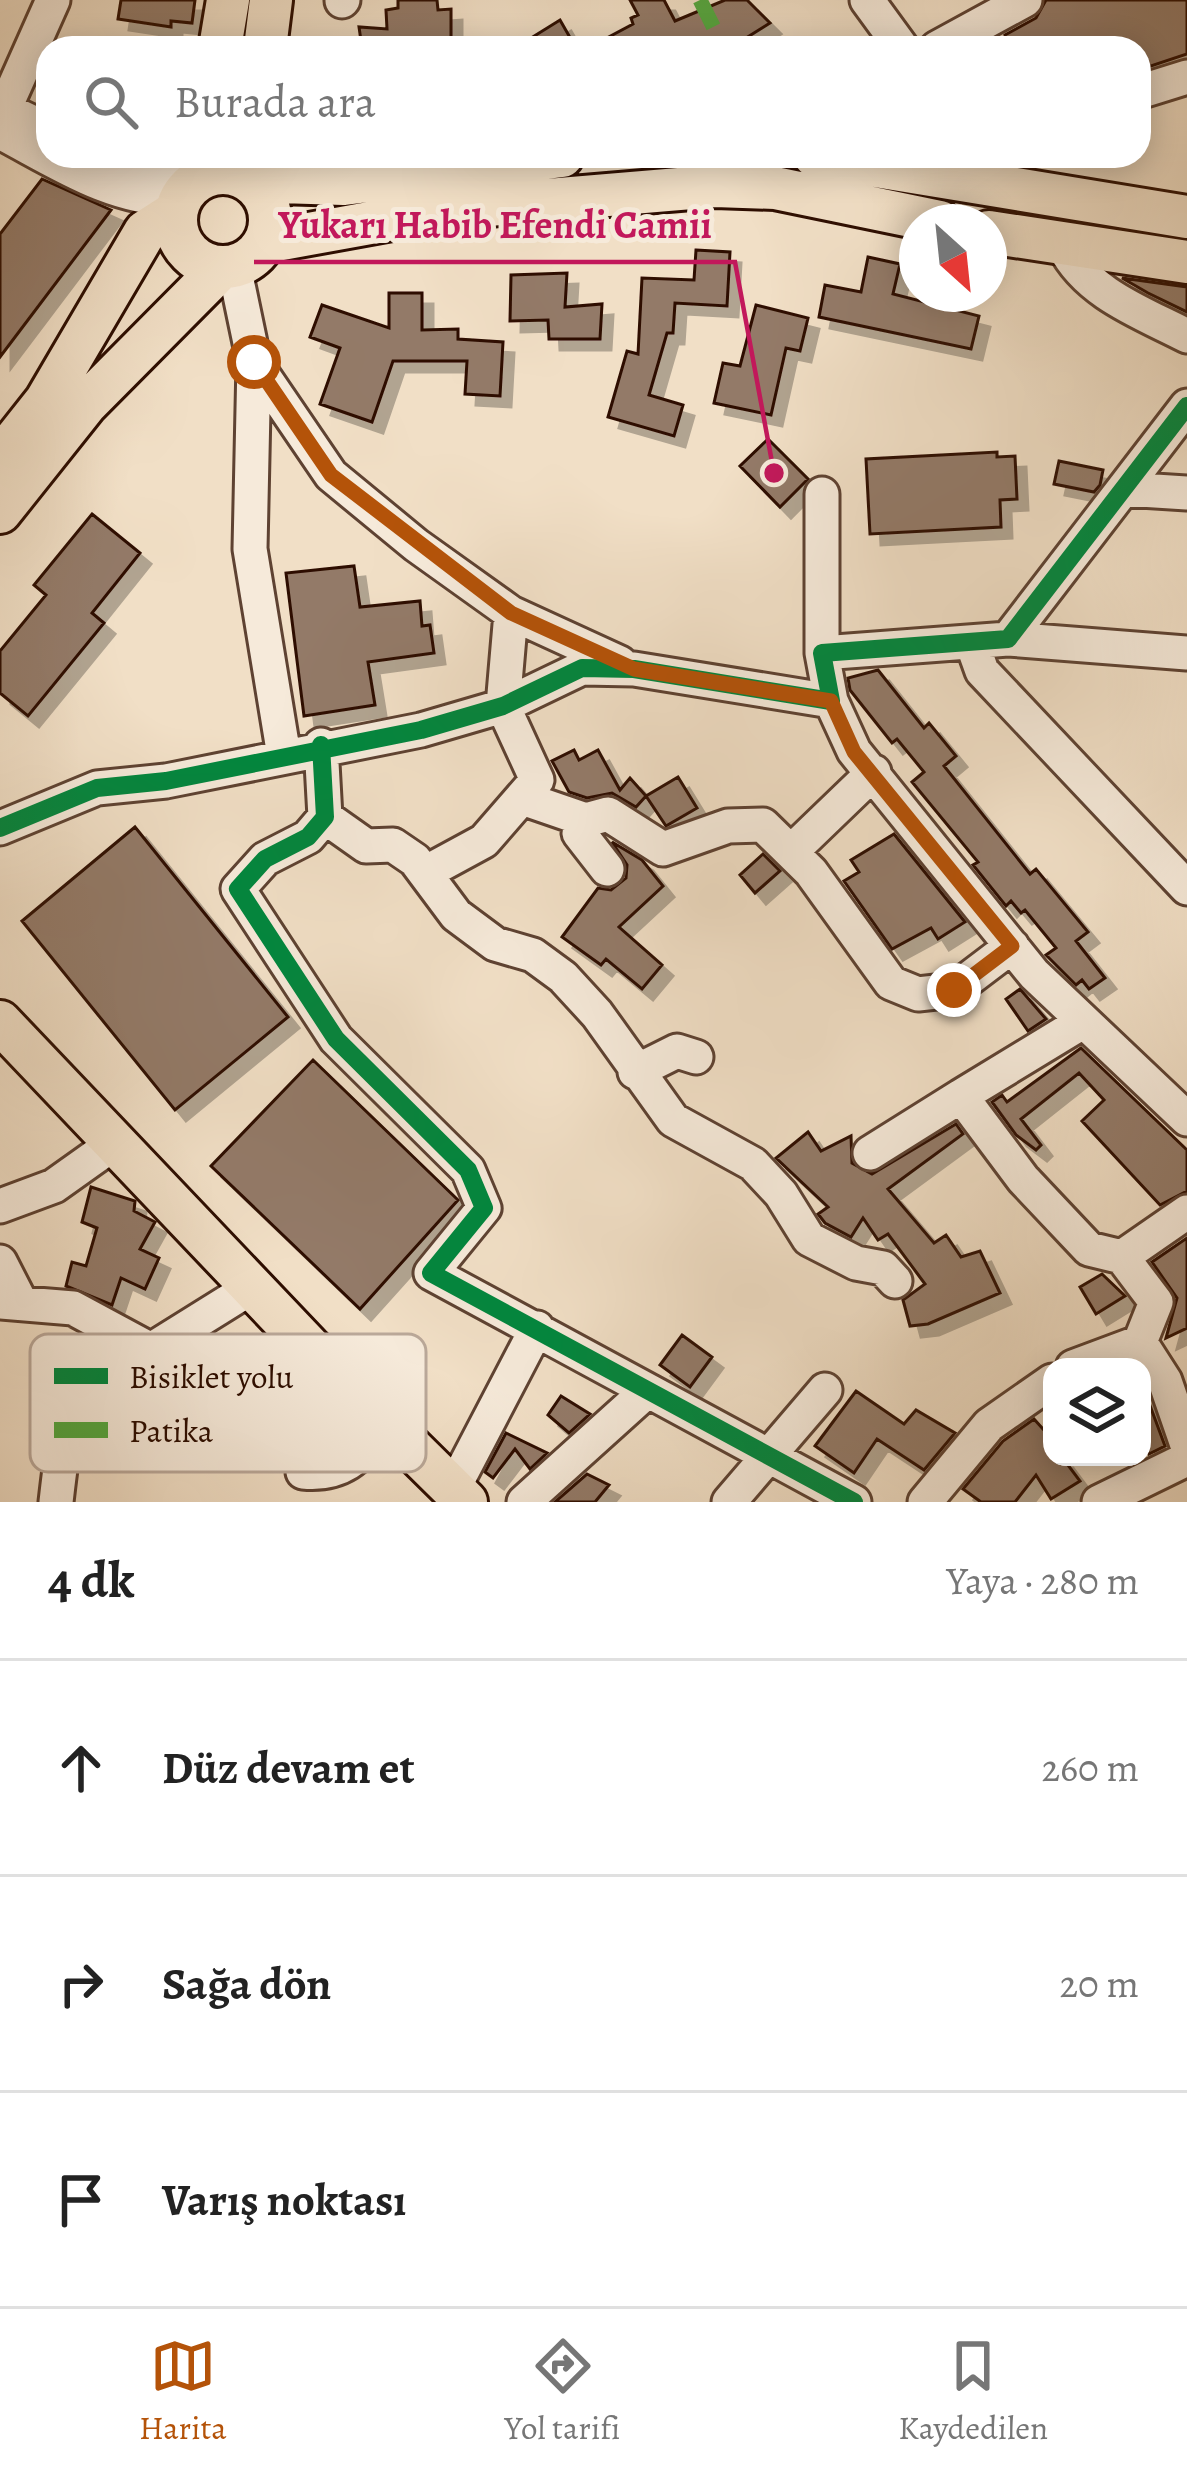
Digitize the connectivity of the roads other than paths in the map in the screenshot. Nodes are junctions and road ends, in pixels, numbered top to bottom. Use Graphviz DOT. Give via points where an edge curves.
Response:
graph roads {
  1 [pos="53,0"];
  2 [pos="228,0"];
  3 [pos="271,0"];
  4 [pos="867,0"];
  5 [pos="1025,0"];
  6 [pos="37,36"];
  7 [pos="222,36"];
  8 [pos="266,36"];
  9 [pos="893,36"];
  10 [pos="960,36"];
  11 [pos="36,38"];
  12 [pos="1187,77"];
  13 [pos="1151,88"];
  14 [pos="1,117"];
  15 [pos="36,127"];
  16 [pos="36,140"];
  17 [pos="78,168"];
  18 [pos="138,168"];
  19 [pos="469,168"];
  20 [pos="998,168"];
  21 [pos="263,171"];
  22 [pos="189,187"];
  23 [pos="899,214"];
  24 [pos="1187,217"];
  25 [pos="1007,236"];
  26 [pos="1064,248"];
  27 [pos="240,259"];
  28 [pos="1187,262"];
  29 [pos="1187,336"];
  30 [pos="254,362"];
  31 [pos="1187,406"];
  32 [pos="0,459"];
  33 [pos="1124,489"];
  34 [pos="822,494"];
  35 [pos="1187,494"];
  36 [pos="0,512"];
  37 [pos="511,613"];
  38 [pos="1008,639"];
  39 [pos="972,643"];
  40 [pos="821,653"];
  41 [pos="1187,653"];
  42 [pos="634,669"];
  43 [pos="831,701"];
  44 [pos="502,706"];
  45 [pos="321,746"];
  46 [pos="284,756"];
  47 [pos="874,772"];
  48 [pos="525,799"];
  49 [pos="325,817"];
  50 [pos="586,820"];
  51 [pos="0,828"];
  52 [pos="790,852"];
  53 [pos="607,869"];
  54 [pos="425,873"];
  55 [pos="1187,888"];
  56 [pos="1012,946"];
  57 [pos="0,1022"];
  58 [pos="1081,1023"];
  59 [pos="696,1057"];
  60 [pos="635,1072"];
  61 [pos="961,1096"];
  62 [pos="1187,1119"];
  63 [pos="113,1144"];
  64 [pos="870,1153"];
  65 [pos="0,1206"];
  66 [pos="1187,1212"];
  67 [pos="1123,1257"];
  68 [pos="0,1262"];
  69 [pos="895,1281"];
  70 [pos="252,1287"];
  71 [pos="10,1302"];
  72 [pos="537,1328"];
  73 [pos="121,1334"];
  74 [pos="177,1334"];
  75 [pos="298,1334"];
  76 [pos="1140,1342"];
  77 [pos="1097,1358"];
  78 [pos="1043,1388"];
  79 [pos="825,1390"];
  80 [pos="647,1391"];
  81 [pos="1187,1445"];
  82 [pos="770,1457"];
  83 [pos="1187,1459"];
  84 [pos="426,1463"];
  85 [pos="61,1472"];
  86 [pos="303,1472"];
  87 [pos="336,1472"];
  88 [pos="460,1496"];
  89 [pos="56,1502"];
  90 [pos="524,1502"];
  91 [pos="729,1502"];
  92 [pos="854,1502"];
  93 [pos="925,1502"];
  94 [pos="1099,1502"];
  1 -- 6 [label="street"];
  2 -- 7 [label="main road"];
  3 -- 8 [label="main road"];
  4 -- 9 [label="street"];
  5 -- 10 [label="street"];
  11 -- 14 [label="street"];
  12 -- 13 [label="street"];
  14 -- 15 [label="street"];
  14 -- 16 [label="street"];
  17 -- 22 [label="street" via="106,187 152,200"];
  18 -- 22 [label="street"];
  19 -- 21 [label="main road" via="344,184"];
  20 -- 24 [label="main road"];
  21 -- 22 [label="main road" via="225,173"];
  21 -- 27 [label="main road" via="270,215"];
  22 -- 27 [label="main road" via="185,250"];
  22 -- 32 [label="main road" via="145,232 46,401"];
  23 -- 27 [label="main road" via="775,188 716,186 453,208"];
  25 -- 26 [label="main road"];
  26 -- 28 [label="main road"];
  26 -- 29 [label="street" via="1076,271"];
  27 -- 30 [label="street"];
  27 -- 36 [label="main road" via="86,404"];
  30 -- 37 [label="street" via="331,475"];
  30 -- 46 [label="street" via="250,549"];
  31 -- 33 [label="street"];
  33 -- 35 [label="street"];
  33 -- 38 [label="street"];
  34 -- 40 [label="street"];
  37 -- 42 [label="street"];
  37 -- 44 [label="street"];
  38 -- 39 [label="street"];
  38 -- 41 [label="street"];
  39 -- 40 [label="street"];
  39 -- 55 [label="street" via="982,671"];
  40 -- 43 [label="street"];
  42 -- 43 [label="street"];
  42 -- 44 [label="street" via="582,668"];
  43 -- 47 [label="street" via="854,752"];
  44 -- 45 [label="street"];
  44 -- 48 [label="street" via="537,779"];
  45 -- 46 [label="street"];
  45 -- 49 [label="street"];
  46 -- 51 [label="street" via="97,788"];
  47 -- 52 [label="street"];
  47 -- 56 [label="street"];
  48 -- 50 [label="street"];
  48 -- 54 [label="street" via="484,841"];
  49 -- 54 [label="street" via="366,846 393,845"];
  49 -- 72 [label="street" via="238,889 336,1039 468,1170 484,1208 431,1273"];
  50 -- 52 [label="street" via="608,814 663,848 728,826 763,825"];
  50 -- 53 [label="street" via="579,833"];
  52 -- 56 [label="street" via="891,983 917,994 954,990"];
  54 -- 60 [label="street" via="456,915 563,977"];
  56 -- 58 [label="street"];
  57 -- 63 [label="main road"];
  58 -- 61 [label="street"];
  58 -- 62 [label="street"];
  59 -- 60 [label="street" via="677,1051"];
  60 -- 69 [label="street" via="673,1120 752,1164 809,1239 883,1268"];
  61 -- 64 [label="street"];
  61 -- 67 [label="street" via="1089,1249"];
  63 -- 65 [label="street" via="55,1186"];
  63 -- 70 [label="main road"];
  66 -- 67 [label="street"];
  67 -- 76 [label="street" via="1156,1302"];
  68 -- 71 [label="street"];
  70 -- 74 [label="street"];
  70 -- 75 [label="main road"];
  71 -- 73 [label="street" via="73,1308"];
  72 -- 80 [label="street"];
  72 -- 88 [label="street"];
  76 -- 77 [label="street"];
  76 -- 81 [label="street" via="1165,1381"];
  78 -- 93 [label="street" via="989,1425"];
  79 -- 82 [label="street"];
  80 -- 82 [label="street"];
  80 -- 90 [label="street"];
  82 -- 91 [label="street"];
  82 -- 92 [label="street"];
  83 -- 94 [label="street"];
  84 -- 88 [label="main road"];
  85 -- 89 [label="street"];
  86 -- 87 [label="street"];
}
